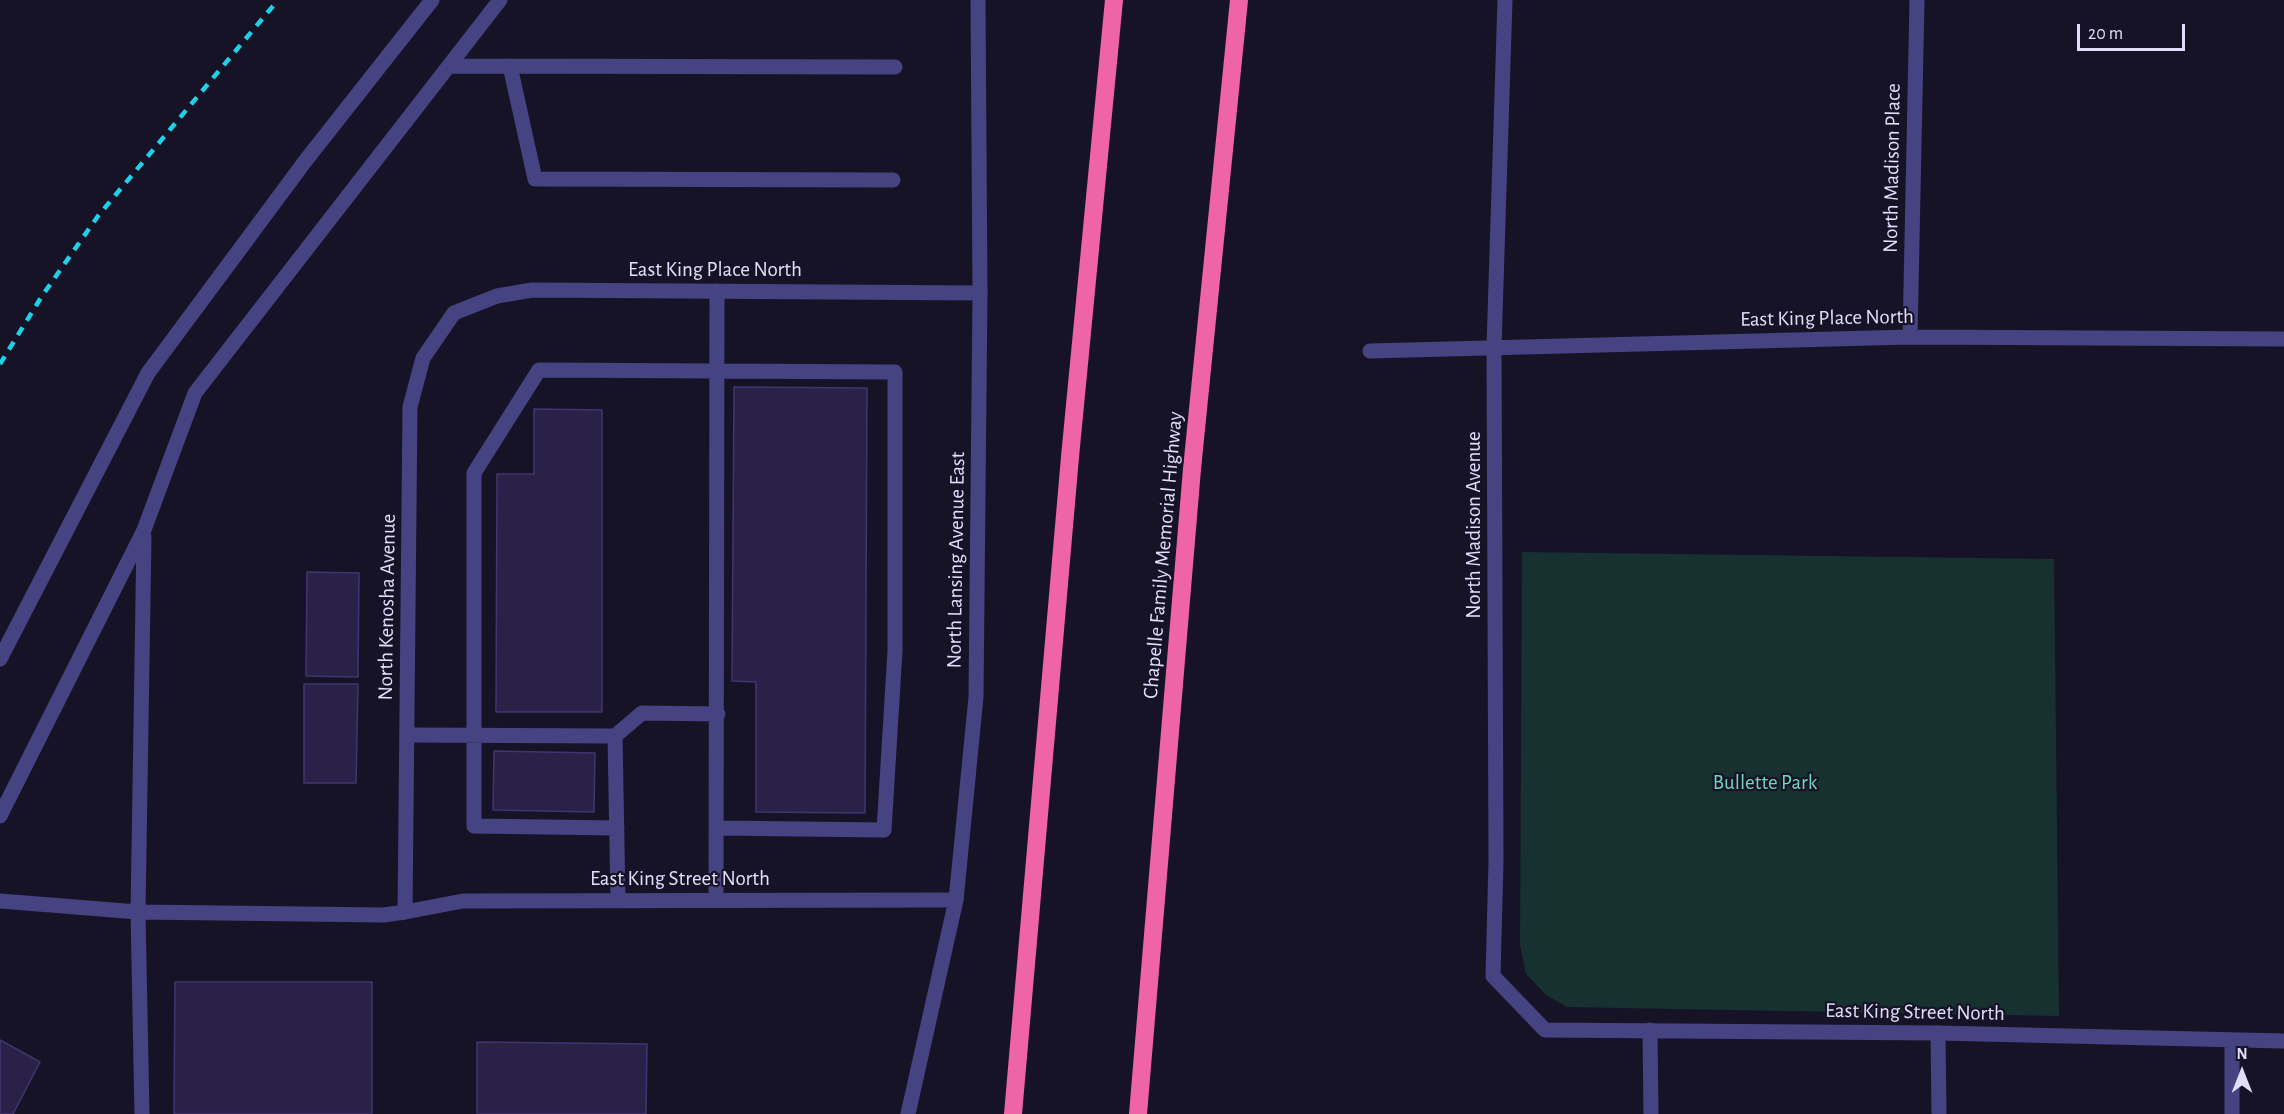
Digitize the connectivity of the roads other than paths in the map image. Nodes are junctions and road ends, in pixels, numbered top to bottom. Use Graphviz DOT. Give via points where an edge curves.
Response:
graph roads {
  1 [pos="432,0"];
  2 [pos="500,0"];
  3 [pos="978,0"];
  4 [pos="1114,0"];
  5 [pos="1239,0"];
  6 [pos="1504,0"];
  7 [pos="1917,0"];
  8 [pos="449,66"];
  9 [pos="510,66"];
  10 [pos="895,67"];
  11 [pos="893,180"];
  12 [pos="717,291"];
  13 [pos="980,293"];
  14 [pos="454,313"];
  15 [pos="1910,337"];
  16 [pos="2284,339"];
  17 [pos="1494,347"];
  18 [pos="1370,351"];
  19 [pos="718,371"];
  20 [pos="144,530"];
  21 [pos="0,659"];
  22 [pos="718,714"];
  23 [pos="474,734"];
  24 [pos="407,735"];
  25 [pos="615,736"];
  26 [pos="0,816"];
  27 [pos="617,828"];
  28 [pos="718,828"];
  29 [pos="618,900"];
  30 [pos="716,900"];
  31 [pos="956,900"];
  32 [pos="0,901"];
  33 [pos="138,912"];
  34 [pos="405,912"];
  35 [pos="1545,1030"];
  36 [pos="1650,1030"];
  37 [pos="1938,1033"];
  38 [pos="2232,1041"];
  39 [pos="2284,1041"];
  40 [pos="142,1114"];
  41 [pos="908,1114"];
  42 [pos="1014,1114"];
  43 [pos="1138,1114"];
  44 [pos="1651,1114"];
  45 [pos="1939,1114"];
  46 [pos="2232,1114"];
  1 -- 21 [label="street" via="306,160 148,373"];
  2 -- 8 [label="street"];
  3 -- 13 [label="street, North Lansing Avenue East"];
  4 -- 42 [label="highway"];
  5 -- 43 [label="highway, Chapelle Family Memorial Highway" via="1192,469"];
  6 -- 17 [label="street, North Madison Avenue"];
  7 -- 15 [label="street, North Madison Place"];
  8 -- 9 [label="street"];
  8 -- 20 [label="street" via="195,393"];
  9 -- 10 [label="street"];
  9 -- 11 [label="street" via="535,179"];
  12 -- 13 [label="street, East King Place North"];
  12 -- 14 [label="street, East King Place North" via="532,290 497,296"];
  12 -- 19 [label="street"];
  13 -- 31 [label="street, North Lansing Avenue East" via="976,697"];
  14 -- 24 [label="street, North Kenosha Avenue" via="423,358 410,407"];
  15 -- 16 [label="street, East King Place North"];
  15 -- 17 [label="street, East King Place North"];
  17 -- 18 [label="street, East King Place North"];
  17 -- 35 [label="street, North Madison Avenue" via="1493,976"];
  19 -- 22 [label="street"];
  19 -- 23 [label="street" via="539,370 474,473"];
  19 -- 28 [label="street" via="895,372 895,651 884,830"];
  20 -- 26 [label="street"];
  20 -- 33 [label="street"];
  22 -- 25 [label="street" via="642,713"];
  22 -- 28 [label="street"];
  23 -- 24 [label="street"];
  23 -- 25 [label="street"];
  23 -- 27 [label="street" via="474,826"];
  24 -- 34 [label="street, North Kenosha Avenue"];
  25 -- 27 [label="street"];
  27 -- 29 [label="street"];
  28 -- 30 [label="street"];
  29 -- 30 [label="street, East King Street North"];
  29 -- 34 [label="street, East King Street North" via="463,900"];
  30 -- 31 [label="street, East King Street North"];
  31 -- 41 [label="street, North Lansing Avenue East"];
  32 -- 33 [label="street, East King Street North"];
  33 -- 34 [label="street, East King Street North"];
  33 -- 40 [label="street"];
  35 -- 36 [label="street, East King Street North"];
  36 -- 37 [label="street, East King Street North"];
  36 -- 44 [label="street"];
  37 -- 38 [label="street, East King Street North"];
  37 -- 45 [label="street"];
  38 -- 39 [label="street, East King Street North"];
  38 -- 46 [label="street"];
}
